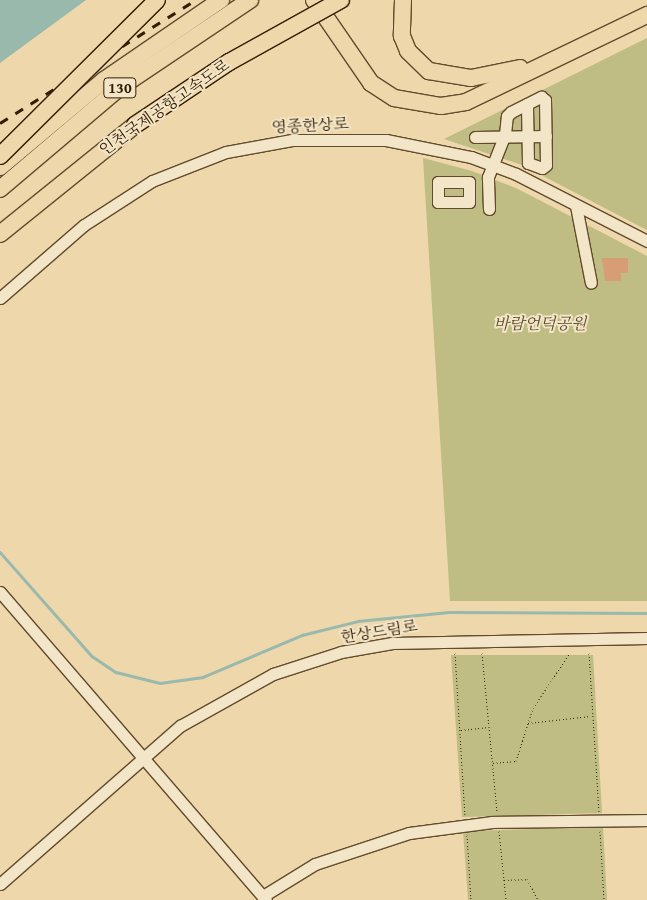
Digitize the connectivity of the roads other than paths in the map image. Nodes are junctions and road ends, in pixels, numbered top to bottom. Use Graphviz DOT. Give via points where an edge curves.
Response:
graph roads {
  1 [pos="156,0"];
  2 [pos="221,0"];
  3 [pos="250,0"];
  4 [pos="314,0"];
  5 [pos="341,0"];
  6 [pos="402,3"];
  7 [pos="647,4"];
  8 [pos="647,15"];
  9 [pos="527,104"];
  10 [pos="504,136"];
  11 [pos="527,136"];
  12 [pos="546,136"];
  13 [pos="474,137"];
  14 [pos="0,156"];
  15 [pos="493,165"];
  16 [pos="0,167"];
  17 [pos="0,189"];
  18 [pos="469,192"];
  19 [pos="488,192"];
  20 [pos="576,206"];
  21 [pos="489,209"];
  22 [pos="0,234"];
  23 [pos="647,241"];
  24 [pos="591,283"];
  25 [pos="0,298"];
  26 [pos="0,592"];
  27 [pos="647,638"];
  28 [pos="144,757"];
  29 [pos="647,820"];
  30 [pos="0,884"];
  31 [pos="264,898"];
  1 -- 14 [label="highway, 130, bridge"];
  2 -- 16 [label="highway, 130" via="104,80"];
  3 -- 17 [label="highway, 130" via="119,88"];
  4 -- 8 [label="highway" via="371,83 394,98 441,106 466,102"];
  5 -- 22 [label="highway, 인천국제공항고속도로 / 130, bridge" via="229,62 134,125"];
  6 -- 7 [label="highway" via="402,36 408,51 429,71 457,78 518,69"];
  9 -- 10 [label="street" via="506,116"];
  9 -- 11 [label="street"];
  9 -- 12 [label="street" via="541,97 545,100"];
  10 -- 11 [label="street"];
  10 -- 13 [label="street"];
  10 -- 15 [label="street"];
  11 -- 12 [label="street"];
  11 -- 12 [label="street" via="528,163 542,168 546,162"];
  15 -- 19 [label="street"];
  15 -- 20 [label="street, 영종한상로"];
  15 -- 25 [label="street, 영종한상로" via="439,148 386,140 292,140 226,152 178,169 126,195 84,225"];
  18 -- 19 [label="street"];
  19 -- 21 [label="street"];
  20 -- 23 [label="street, 영종한상로"];
  20 -- 24 [label="street"];
  26 -- 28 [label="street"];
  27 -- 28 [label="street, 한상드림로" via="432,639 341,652 236,692 180,726"];
  28 -- 30 [label="street, 한상드림로"];
  28 -- 31 [label="street"];
  29 -- 31 [label="street" via="492,822 409,833 315,864"];
}
